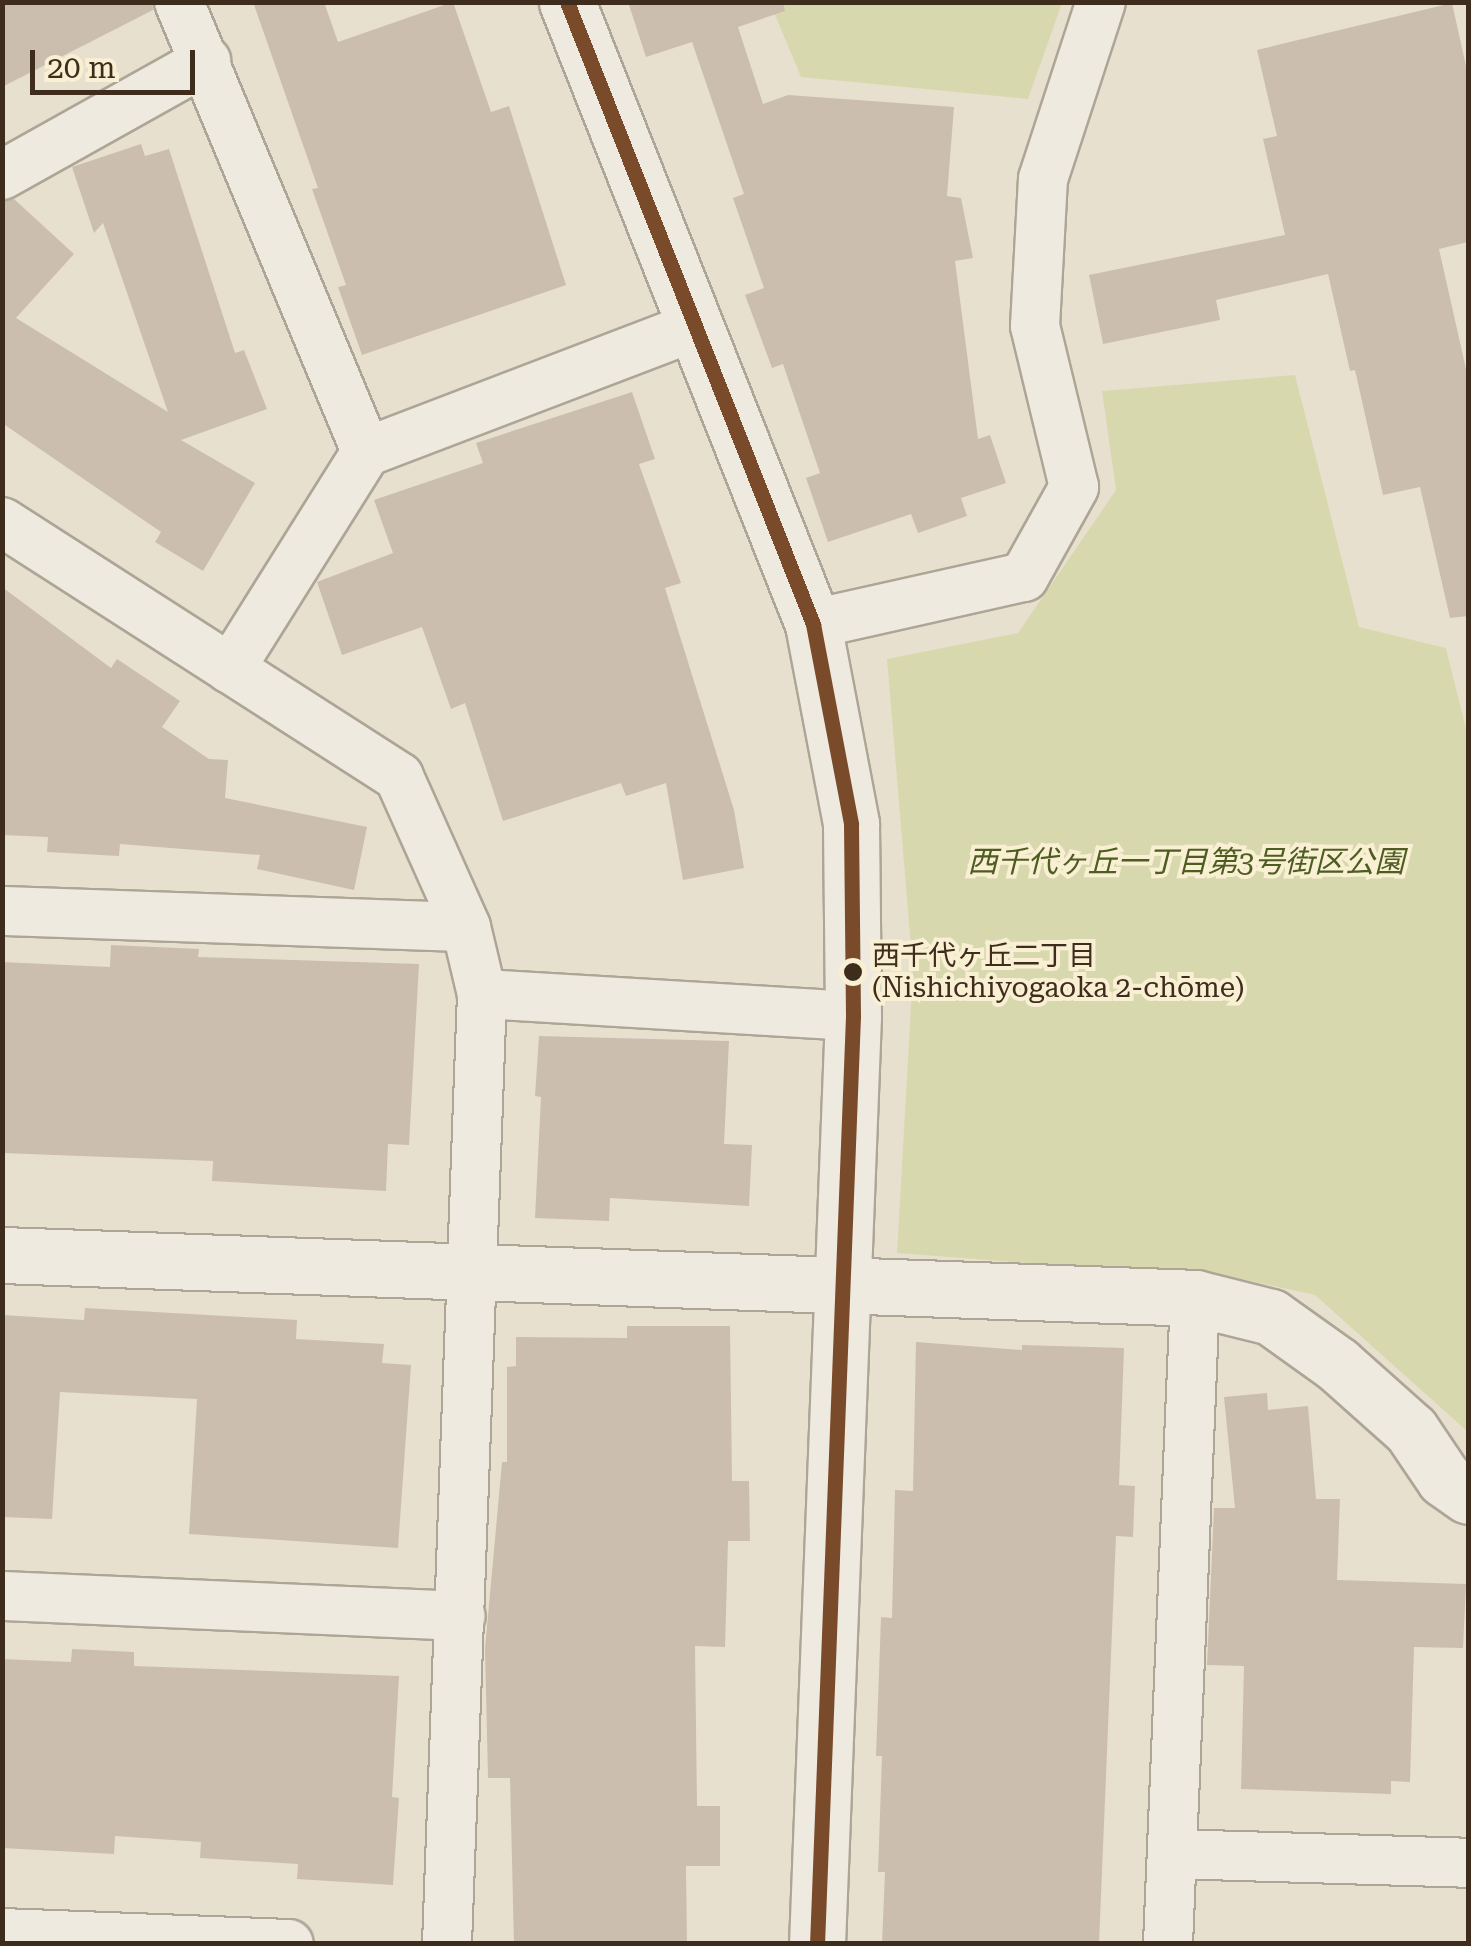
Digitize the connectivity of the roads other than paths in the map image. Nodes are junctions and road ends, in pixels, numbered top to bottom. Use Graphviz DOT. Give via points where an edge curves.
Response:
graph roads {
  1 [pos="179,2"];
  2 [pos="567,2"];
  3 [pos="1101,2"];
  4 [pos="206,61"];
  5 [pos="2,175"];
  6 [pos="696,326"];
  7 [pos="366,452"];
  8 [pos="2,522"];
  9 [pos="814,624"];
  10 [pos="230,668"];
  11 [pos="2,911"];
  12 [pos="466,927"];
  13 [pos="482,994"];
  14 [pos="853,1016"];
  15 [pos="2,1255"];
  16 [pos="472,1271"];
  17 [pos="842,1284"];
  18 [pos="1195,1298"];
  19 [pos="1468,1496"];
  20 [pos="2,1596"];
  21 [pos="461,1616"];
  22 [pos="1172,1854"];
  23 [pos="1468,1862"];
  24 [pos="2,1933"];
  25 [pos="289,1944"];
  26 [pos="447,1944"];
  27 [pos="817,1944"];
  28 [pos="1168,1944"];
  1 -- 4 [label="street"];
  2 -- 6 [label="street"];
  3 -- 9 [label="street" via="1043,178 1035,326 1074,486 1024,577"];
  4 -- 5 [label="street"];
  4 -- 7 [label="street"];
  6 -- 7 [label="street"];
  6 -- 9 [label="street"];
  7 -- 10 [label="street"];
  8 -- 10 [label="street"];
  9 -- 14 [label="street" via="851,824"];
  10 -- 12 [label="street" via="399,777"];
  11 -- 12 [label="street"];
  12 -- 13 [label="street"];
  13 -- 14 [label="street"];
  13 -- 16 [label="street"];
  14 -- 17 [label="street"];
  15 -- 16 [label="street"];
  16 -- 17 [label="street"];
  16 -- 21 [label="street"];
  17 -- 18 [label="street"];
  17 -- 27 [label="street"];
  18 -- 19 [label="street" via="1270,1317 1338,1365 1410,1430 1444,1480"];
  18 -- 22 [label="street"];
  20 -- 21 [label="street"];
  21 -- 26 [label="street"];
  22 -- 23 [label="street"];
  22 -- 28 [label="street"];
  24 -- 25 [label="street"];
}
